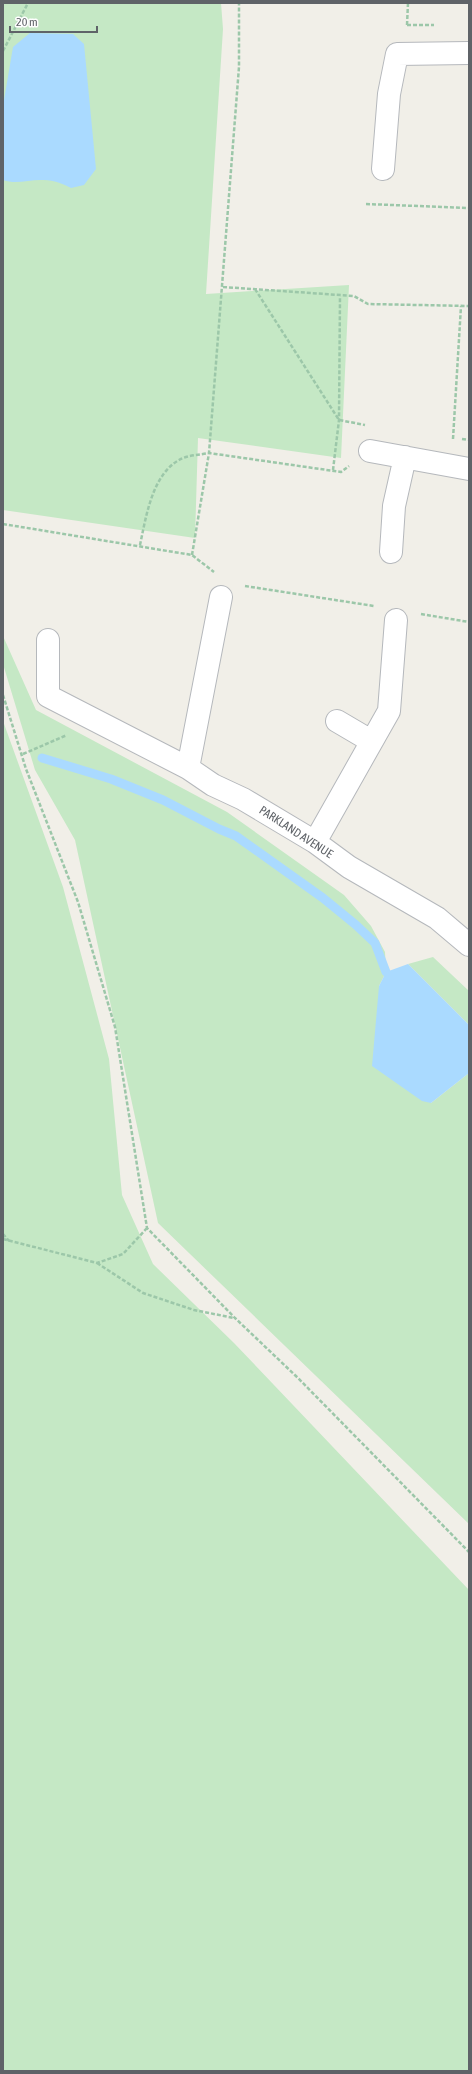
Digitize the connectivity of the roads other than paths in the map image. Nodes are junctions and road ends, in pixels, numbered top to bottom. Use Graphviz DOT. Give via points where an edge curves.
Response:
graph roads {
  1 [pos="469,52"];
  2 [pos="383,169"];
  3 [pos="370,451"];
  4 [pos="405,457"];
  5 [pos="469,469"];
  6 [pos="391,552"];
  7 [pos="221,597"];
  8 [pos="396,620"];
  9 [pos="48,640"];
  10 [pos="337,721"];
  11 [pos="371,741"];
  12 [pos="188,768"];
  13 [pos="315,842"];
  14 [pos="469,944"];
  1 -- 2 [label="street" via="397,54 389,94"];
  3 -- 4 [label="street"];
  4 -- 5 [label="street"];
  4 -- 6 [label="street" via="394,506"];
  7 -- 12 [label="street"];
  8 -- 11 [label="street" via="389,711"];
  9 -- 12 [label="street, PARKLAND AVENUE" via="48,696"];
  10 -- 11 [label="street"];
  11 -- 13 [label="street"];
  12 -- 13 [label="street, PARKLAND AVENUE" via="213,785 243,799"];
  13 -- 14 [label="street, PARKLAND AVENUE" via="349,867 437,918"];
}
